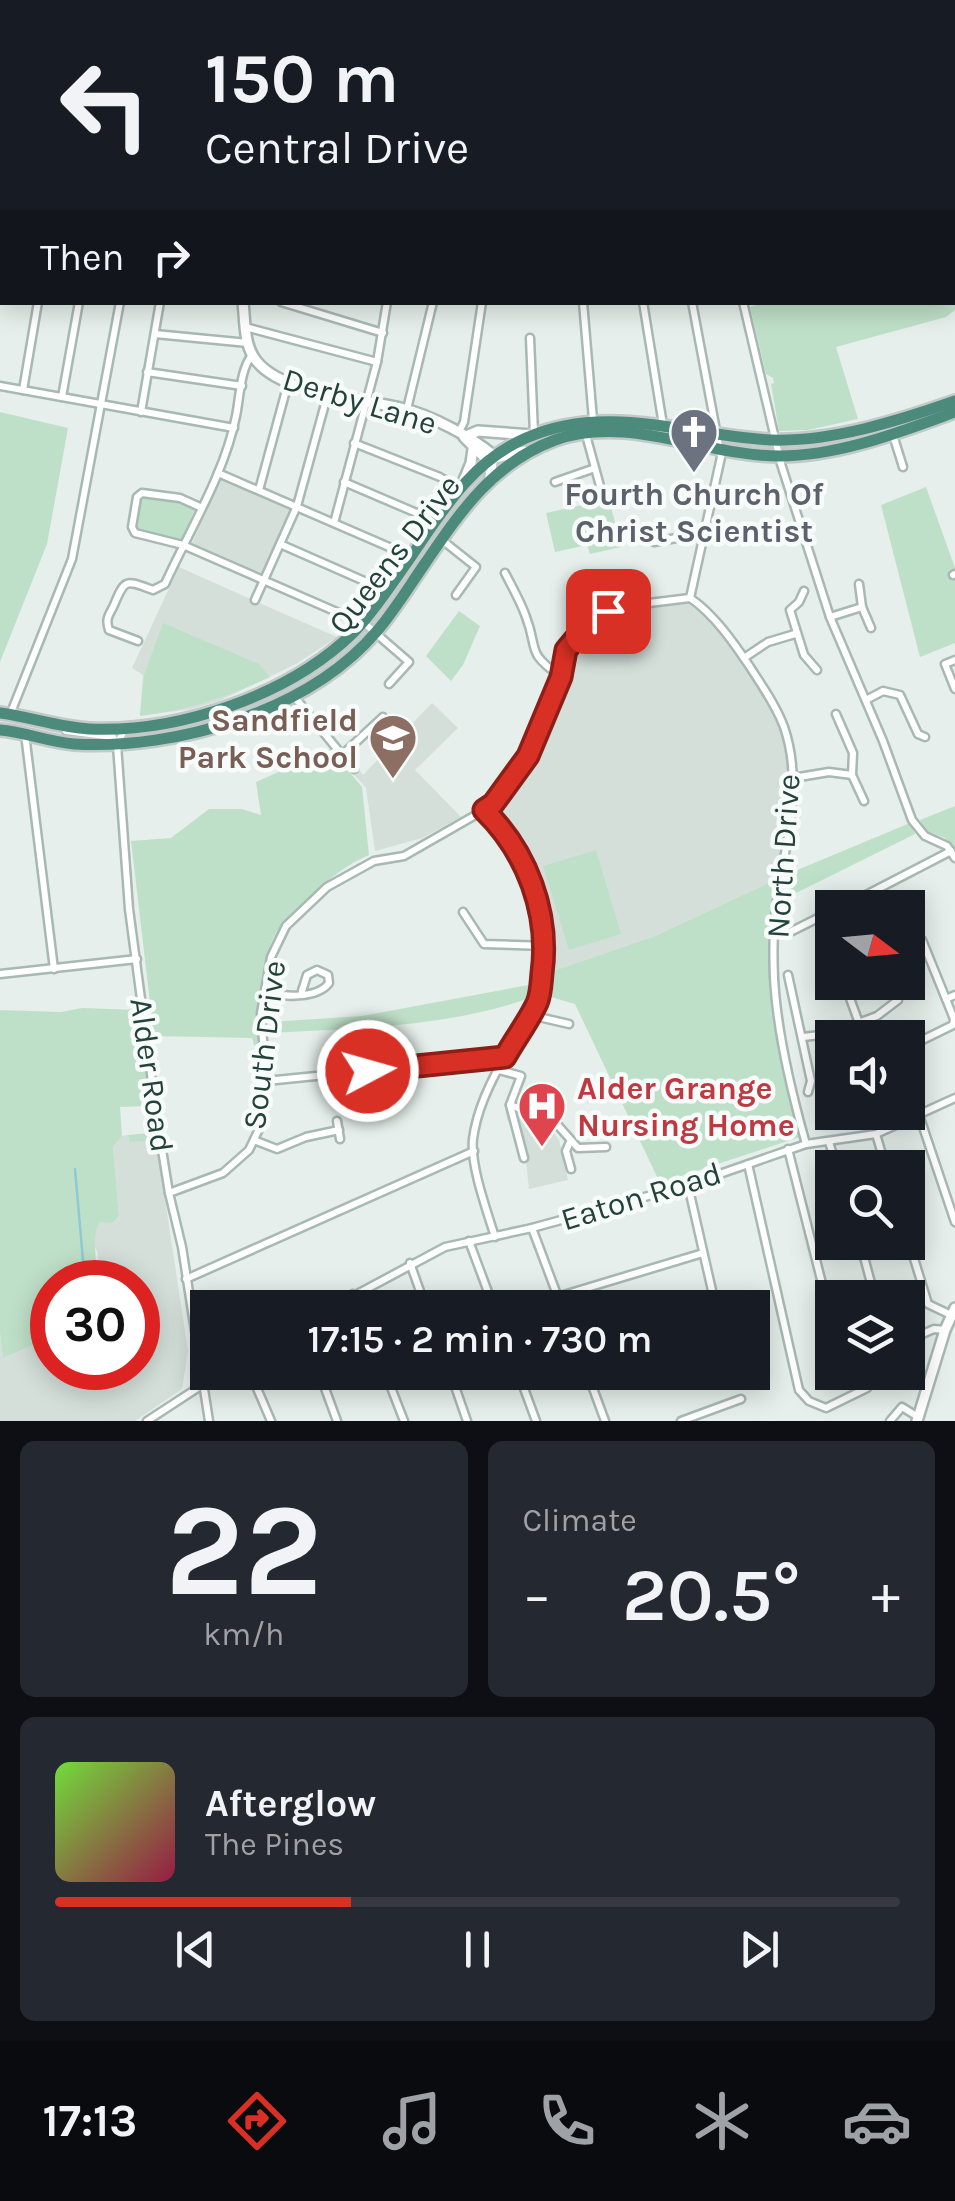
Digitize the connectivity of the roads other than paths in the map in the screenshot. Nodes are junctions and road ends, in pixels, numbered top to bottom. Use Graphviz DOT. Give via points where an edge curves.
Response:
graph roads {
  1 [pos="37,305"];
  2 [pos="78,305"];
  3 [pos="119,305"];
  4 [pos="159,305"];
  5 [pos="243,305"];
  6 [pos="291,305"];
  7 [pos="387,305"];
  8 [pos="432,305"];
  9 [pos="482,305"];
  10 [pos="583,305"];
  11 [pos="643,305"];
  12 [pos="693,305"];
  13 [pos="743,305"];
  14 [pos="245,327"];
  15 [pos="384,333"];
  16 [pos="154,334"];
  17 [pos="530,338"];
  18 [pos="248,343"];
  19 [pos="252,355"];
  20 [pos="376,362"];
  21 [pos="147,372"];
  22 [pos="288,383"];
  23 [pos="0,386"];
  24 [pos="242,386"];
  25 [pos="22,390"];
  26 [pos="328,392"];
  27 [pos="62,397"];
  28 [pos="366,400"];
  29 [pos="102,405"];
  30 [pos="407,409"];
  31 [pos="954,409"];
  32 [pos="141,412"];
  33 [pos="593,420"];
  34 [pos="234,428"];
  35 [pos="662,432"];
  36 [pos="892,433"];
  37 [pos="586,434"];
  38 [pos="717,434"];
  39 [pos="462,436"];
  40 [pos="534,439"];
  41 [pos="775,440"];
  42 [pos="354,443"];
  43 [pos="473,449"];
  44 [pos="720,450"];
  45 [pos="779,456"];
  46 [pos="492,459"];
  47 [pos="903,467"];
  48 [pos="595,468"];
  49 [pos="218,473"];
  50 [pos="440,477"];
  51 [pos="490,477"];
  52 [pos="344,482"];
  53 [pos="555,482"];
  54 [pos="461,484"];
  55 [pos="259,490"];
  56 [pos="602,498"];
  57 [pos="297,506"];
  58 [pos="200,508"];
  59 [pos="419,514"];
  60 [pos="434,520"];
  61 [pos="334,523"];
  62 [pos="704,533"];
  63 [pos="441,540"];
  64 [pos="654,542"];
  65 [pos="280,544"];
  66 [pos="183,545"];
  67 [pos="396,550"];
  68 [pos="410,557"];
  69 [pos="505,573"];
  70 [pos="124,574"];
  71 [pos="264,581"];
  72 [pos="128,583"];
  73 [pos="371,584"];
  74 [pos="859,584"];
  75 [pos="386,591"];
  76 [pos="804,591"];
  77 [pos="456,595"];
  78 [pos="690,598"];
  79 [pos="255,600"];
  80 [pos="862,607"];
  81 [pos="346,616"];
  82 [pos="830,618"];
  83 [pos="363,622"];
  84 [pos="871,628"];
  85 [pos="376,632"];
  86 [pos="795,634"];
  87 [pos="138,641"];
  88 [pos="744,658"];
  89 [pos="955,660"];
  90 [pos="817,670"];
  91 [pos="561,677"];
  92 [pos="389,684"];
  93 [pos="955,689"];
  94 [pos="292,694"];
  95 [pos="866,700"];
  96 [pos="5,714"];
  97 [pos="836,714"];
  98 [pos="383,717"];
  99 [pos="42,722"];
  100 [pos="125,728"];
  101 [pos="0,730"];
  102 [pos="25,734"];
  103 [pos="925,737"];
  104 [pos="117,744"];
  105 [pos="342,755"];
  106 [pos="354,769"];
  107 [pos="852,776"];
  108 [pos="793,778"];
  109 [pos="864,801"];
  110 [pos="484,810"];
  111 [pos="953,855"];
  112 [pos="878,890"];
  113 [pos="463,912"];
  114 [pos="815,920"];
  115 [pos="790,932"];
  116 [pos="925,945"];
  117 [pos="546,946"];
  118 [pos="136,959"];
  119 [pos="54,969"];
  120 [pos="0,974"];
  121 [pos="788,975"];
  122 [pos="265,992"];
  123 [pos="302,992"];
  124 [pos="955,995"];
  125 [pos="946,998"];
  126 [pos="898,1000"];
  127 [pos="530,1015"];
  128 [pos="867,1020"];
  129 [pos="570,1024"];
  130 [pos="815,1036"];
  131 [pos="803,1037"];
  132 [pos="925,1039"];
  133 [pos="505,1057"];
  134 [pos="499,1070"];
  135 [pos="266,1081"];
  136 [pos="808,1092"];
  137 [pos="955,1098"];
  138 [pos="510,1104"];
  139 [pos="925,1111"];
  140 [pos="885,1130"];
  141 [pos="924,1130"];
  142 [pos="876,1134"];
  143 [pos="340,1139"];
  144 [pos="254,1140"];
  145 [pos="570,1142"];
  146 [pos="829,1142"];
  147 [pos="806,1144"];
  148 [pos="606,1147"];
  149 [pos="788,1149"];
  150 [pos="831,1150"];
  151 [pos="881,1150"];
  152 [pos="474,1152"];
  153 [pos="524,1158"];
  154 [pos="748,1164"];
  155 [pos="572,1169"];
  156 [pos="688,1185"];
  157 [pos="168,1193"];
  158 [pos="955,1222"];
  159 [pos="532,1228"];
  160 [pos="495,1237"];
  161 [pos="469,1241"];
  162 [pos="704,1252"];
  163 [pos="914,1260"];
  164 [pos="410,1263"];
  165 [pos="186,1278"];
  166 [pos="821,1280"];
  167 [pos="360,1290"];
  168 [pos="420,1290"];
  169 [pos="487,1290"];
  170 [pos="555,1290"];
  171 [pos="581,1290"];
  172 [pos="712,1290"];
  173 [pos="190,1306"];
  174 [pos="953,1312"];
  175 [pos="945,1330"];
  176 [pos="925,1333"];
  177 [pos="192,1390"];
  178 [pos="202,1390"];
  179 [pos="258,1390"];
  180 [pos="326,1390"];
  181 [pos="392,1390"];
  182 [pos="456,1390"];
  183 [pos="525,1390"];
  184 [pos="594,1390"];
  185 [pos="863,1390"];
  186 [pos="741,1399"];
  187 [pos="918,1419"];
  188 [pos="147,1421"];
  189 [pos="209,1421"];
  190 [pos="271,1421"];
  191 [pos="337,1421"];
  192 [pos="404,1421"];
  193 [pos="467,1421"];
  194 [pos="536,1421"];
  195 [pos="605,1421"];
  196 [pos="681,1421"];
  197 [pos="890,1421"];
  1 -- 25 [label="street"];
  2 -- 27 [label="street"];
  3 -- 29 [label="street"];
  4 -- 16 [label="street"];
  5 -- 14 [label="street, Derby Lane"];
  6 -- 15 [label="street"];
  7 -- 15 [label="street"];
  8 -- 30 [label="street"];
  9 -- 39 [label="street"];
  10 -- 33 [label="street"];
  11 -- 35 [label="street"];
  12 -- 38 [label="street"];
  13 -- 41 [label="street"];
  14 -- 18 [label="street, Derby Lane"];
  14 -- 20 [label="street"];
  15 -- 20 [label="street"];
  16 -- 18 [label="street"];
  16 -- 21 [label="street"];
  17 -- 40 [label="street"];
  18 -- 19 [label="street, Derby Lane"];
  19 -- 22 [label="street, Derby Lane"];
  19 -- 24 [label="street"];
  20 -- 28 [label="street"];
  21 -- 24 [label="street"];
  21 -- 32 [label="street"];
  22 -- 26 [label="street, Derby Lane"];
  22 -- 55 [label="street"];
  23 -- 25 [label="street"];
  24 -- 34 [label="street"];
  25 -- 27 [label="street"];
  26 -- 28 [label="street, Derby Lane"];
  26 -- 57 [label="street"];
  27 -- 29 [label="street"];
  28 -- 30 [label="street, Derby Lane"];
  28 -- 42 [label="street"];
  29 -- 32 [label="street"];
  29 -- 96 [label="street" via="72,559"];
  30 -- 39 [label="street, Derby Lane"];
  31 -- 36 [label="highway, Queens Drive"];
  31 -- 41 [label="highway, Queens Drive"];
  32 -- 34 [label="street"];
  33 -- 35 [label="highway, Queens Drive"];
  33 -- 40 [label="highway, Queens Drive"];
  34 -- 49 [label="street"];
  35 -- 37 [label="highway, Queens Drive"];
  35 -- 38 [label="highway, Queens Drive"];
  35 -- 44 [label="highway, Queens Drive"];
  36 -- 45 [label="highway, Queens Drive"];
  36 -- 47 [label="street"];
  37 -- 40 [label="highway, Queens Drive"];
  37 -- 48 [label="street"];
  38 -- 41 [label="highway, Queens Drive"];
  38 -- 44 [label="street"];
  39 -- 40 [label="street, Queens Drive" via="478,431"];
  39 -- 43 [label="street, Derby Lane"];
  39 -- 46 [label="street, Derby Lane"];
  40 -- 46 [label="highway, Queens Drive"];
  40 -- 51 [label="highway, Queens Drive"];
  41 -- 45 [label="street"];
  42 -- 50 [label="street"];
  42 -- 52 [label="street"];
  43 -- 46 [label="street, Derby Lane"];
  43 -- 54 [label="street"];
  44 -- 45 [label="highway, Queens Drive"];
  44 -- 62 [label="street"];
  45 -- 82 [label="street"];
  46 -- 51 [label="street, Queens Drive"];
  46 -- 54 [label="highway, Queens Drive"];
  48 -- 53 [label="street"];
  48 -- 56 [label="street"];
  49 -- 55 [label="street"];
  49 -- 58 [label="street"];
  50 -- 54 [label="street"];
  51 -- 63 [label="highway, Queens Drive"];
  52 -- 59 [label="street"];
  52 -- 61 [label="street"];
  54 -- 60 [label="highway, Queens Drive"];
  55 -- 57 [label="street"];
  57 -- 61 [label="street"];
  57 -- 65 [label="street"];
  58 -- 66 [label="street"];
  58 -- 66 [label="street" via="180,498 138,497 135,534"];
  59 -- 60 [label="street"];
  60 -- 68 [label="highway, Queens Drive"];
  61 -- 67 [label="street"];
  62 -- 64 [label="street"];
  62 -- 78 [label="street"];
  63 -- 77 [label="street" via="476,567"];
  63 -- 85 [label="highway, Queens Drive"];
  65 -- 71 [label="street"];
  65 -- 73 [label="street"];
  66 -- 71 [label="street"];
  66 -- 72 [label="street" via="160,589"];
  67 -- 68 [label="street"];
  68 -- 75 [label="highway, Queens Drive"];
  69 -- 91 [label="street" via="528,618 531,646"];
  70 -- 72 [label="street"];
  71 -- 79 [label="street"];
  71 -- 81 [label="street"];
  72 -- 87 [label="street" via="103,627"];
  73 -- 75 [label="street"];
  74 -- 80 [label="street"];
  75 -- 83 [label="highway, Queens Drive"];
  76 -- 86 [label="street" via="790,610"];
  78 -- 88 [label="street, North Drive"];
  78 -- 91 [label="street, South Drive" via="624,606 592,619 566,650"];
  80 -- 82 [label="street"];
  80 -- 84 [label="street"];
  81 -- 83 [label="street"];
  82 -- 95 [label="street"];
  83 -- 85 [label="street"];
  83 -- 100 [label="highway, Queens Drive" via="308,667 244,700 199,717"];
  85 -- 92 [label="street" via="409,662"];
  85 -- 94 [label="highway, Queens Drive"];
  86 -- 88 [label="street"];
  86 -- 90 [label="street"];
  88 -- 108 [label="street, North Drive" via="783,725"];
  89 -- 93 [label="street" via="945,664"];
  91 -- 110 [label="street, South Drive" via="528,756"];
  94 -- 104 [label="highway, Queens Drive" via="214,730"];
  94 -- 105 [label="street"];
  95 -- 103 [label="street" via="883,691 900,695"];
  95 -- 111 [label="street" via="912,820"];
  96 -- 99 [label="highway, Queens Drive"];
  97 -- 107 [label="street" via="853,753"];
  98 -- 105 [label="street"];
  99 -- 100 [label="highway, Queens Drive"];
  99 -- 104 [label="street, Queens Drive" via="113,737"];
  100 -- 104 [label="street, Alder Road"];
  101 -- 102 [label="highway, Queens Drive"];
  102 -- 104 [label="highway, Queens Drive" via="70,744"];
  102 -- 119 [label="street"];
  104 -- 118 [label="street, Alder Road"];
  105 -- 106 [label="street"];
  107 -- 108 [label="street"];
  107 -- 109 [label="street"];
  108 -- 147 [label="street, North Drive" via="776,903 774,978"];
  110 -- 117 [label="street" via="525,868"];
  110 -- 122 [label="street, South Drive" via="404,856 374,860 326,887 286,926"];
  111 -- 112 [label="street"];
  113 -- 117 [label="street" via="484,944"];
  114 -- 115 [label="street"];
  116 -- 125 [label="street"];
  117 -- 127 [label="street"];
  118 -- 119 [label="street"];
  118 -- 157 [label="street, Alder Road"];
  119 -- 120 [label="street"];
  121 -- 131 [label="street"];
  122 -- 123 [label="street"];
  122 -- 135 [label="street, South Drive"];
  123 -- 123 [label="street" via="324,990 328,975 307,975"];
  124 -- 125 [label="street"];
  125 -- 132 [label="street" via="953,1025"];
  126 -- 128 [label="street"];
  127 -- 129 [label="street"];
  127 -- 133 [label="street"];
  130 -- 131 [label="street"];
  131 -- 136 [label="street"];
  133 -- 134 [label="street"];
  133 -- 135 [label="street"];
  134 -- 138 [label="street" via="520,1076"];
  134 -- 152 [label="street" via="484,1098"];
  135 -- 144 [label="street, South Drive"];
  137 -- 139 [label="street, Eaton Road"];
  138 -- 145 [label="street" via="554,1120"];
  138 -- 153 [label="street"];
  140 -- 142 [label="street, Eaton Road"];
  141 -- 158 [label="street"];
  142 -- 146 [label="street, Eaton Road"];
  142 -- 151 [label="street"];
  143 -- 144 [label="street" via="338,1125 276,1149"];
  144 -- 157 [label="street, South Drive" via="223,1173"];
  145 -- 148 [label="street"];
  145 -- 155 [label="street"];
  146 -- 147 [label="street, Eaton Road"];
  146 -- 150 [label="street"];
  147 -- 149 [label="street, Eaton Road"];
  149 -- 154 [label="street, Eaton Road"];
  149 -- 166 [label="street"];
  152 -- 160 [label="street"];
  152 -- 165 [label="street"];
  154 -- 156 [label="street, Eaton Road"];
  154 -- 185 [label="street" via="799,1390 826,1408"];
  156 -- 159 [label="street, Eaton Road"];
  156 -- 162 [label="street"];
  157 -- 165 [label="street, Alder Road"];
  159 -- 160 [label="street, Eaton Road"];
  159 -- 170 [label="street"];
  160 -- 161 [label="street, Eaton Road"];
  161 -- 164 [label="street, Eaton Road"];
  161 -- 169 [label="street"];
  162 -- 171 [label="street"];
  162 -- 172 [label="street"];
  163 -- 174 [label="street" via="928,1304"];
  164 -- 167 [label="street, Eaton Road"];
  164 -- 168 [label="street"];
  165 -- 173 [label="street, Alder Road"];
  174 -- 175 [label="street"];
  175 -- 176 [label="street"];
  175 -- 187 [label="street"];
  177 -- 188 [label="street"];
  178 -- 189 [label="street, Alder Road"];
  179 -- 190 [label="street"];
  180 -- 191 [label="street"];
  181 -- 192 [label="street"];
  182 -- 193 [label="street"];
  183 -- 194 [label="street"];
  184 -- 195 [label="street"];
  186 -- 196 [label="street"];
  187 -- 197 [label="street" via="902,1407"];
}
